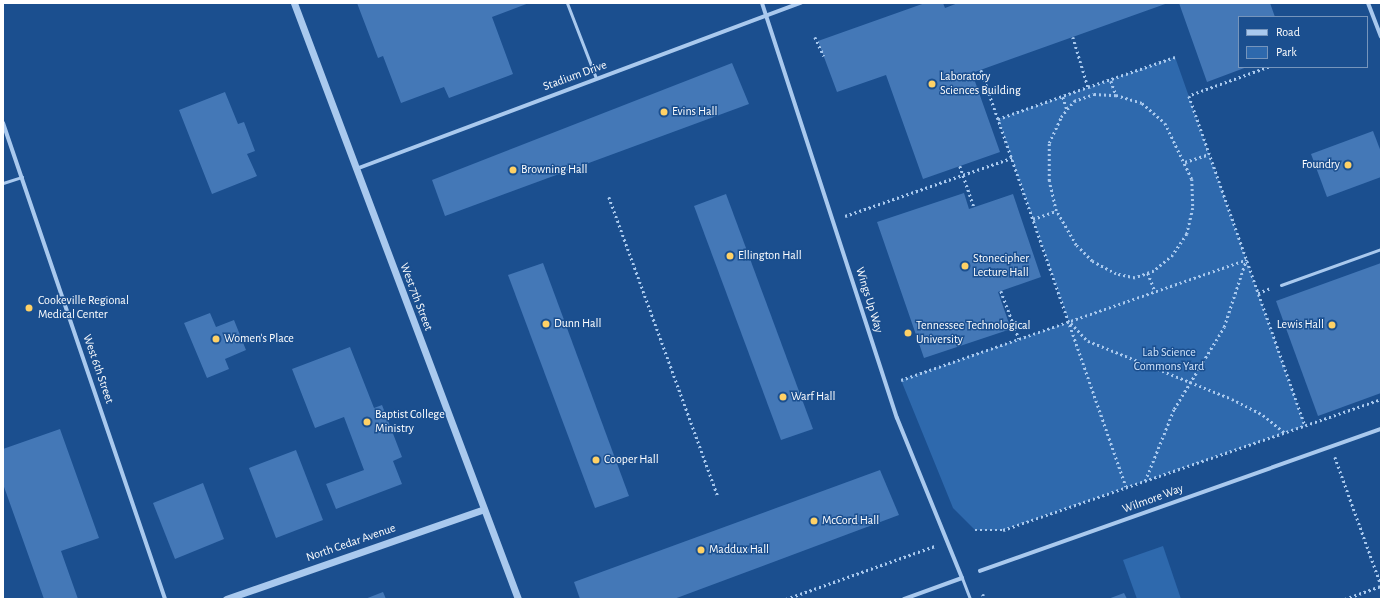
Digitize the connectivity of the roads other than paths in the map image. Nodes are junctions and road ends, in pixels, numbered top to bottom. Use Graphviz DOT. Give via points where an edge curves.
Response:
graph roads {
  1 [pos="294,3"];
  2 [pos="567,3"];
  3 [pos="762,3"];
  4 [pos="801,3"];
  5 [pos="1368,3"];
  6 [pos="767,16"];
  7 [pos="1381,37"];
  8 [pos="596,78"];
  9 [pos="3,123"];
  10 [pos="356,169"];
  11 [pos="22,177"];
  12 [pos="3,183"];
  13 [pos="1381,249"];
  14 [pos="1281,285"];
  15 [pos="1381,429"];
  16 [pos="484,508"];
  17 [pos="980,571"];
  18 [pos="962,578"];
  19 [pos="165,599"];
  20 [pos="226,599"];
  21 [pos="518,599"];
  22 [pos="904,599"];
  23 [pos="970,599"];
  1 -- 10 [label="street, West 7th Street"];
  2 -- 8 [label="lane"];
  3 -- 6 [label="street, Wings Up Way"];
  4 -- 6 [label="street, Stadium Drive"];
  5 -- 7 [label="street"];
  6 -- 8 [label="street, Stadium Drive"];
  6 -- 18 [label="street, Wings Up Way" via="897,418"];
  8 -- 10 [label="street, Stadium Drive"];
  9 -- 11 [label="street, West 6th Street"];
  10 -- 16 [label="street, West 7th Street"];
  11 -- 12 [label="lane"];
  11 -- 19 [label="street, West 6th Street"];
  13 -- 14 [label="lane"];
  15 -- 17 [label="street, Wilmore Way"];
  16 -- 20 [label="street, North Cedar Avenue"];
  16 -- 21 [label="street, West 7th Street"];
  18 -- 22 [label="street"];
  18 -- 23 [label="lane, Wings Up Way"];
}
